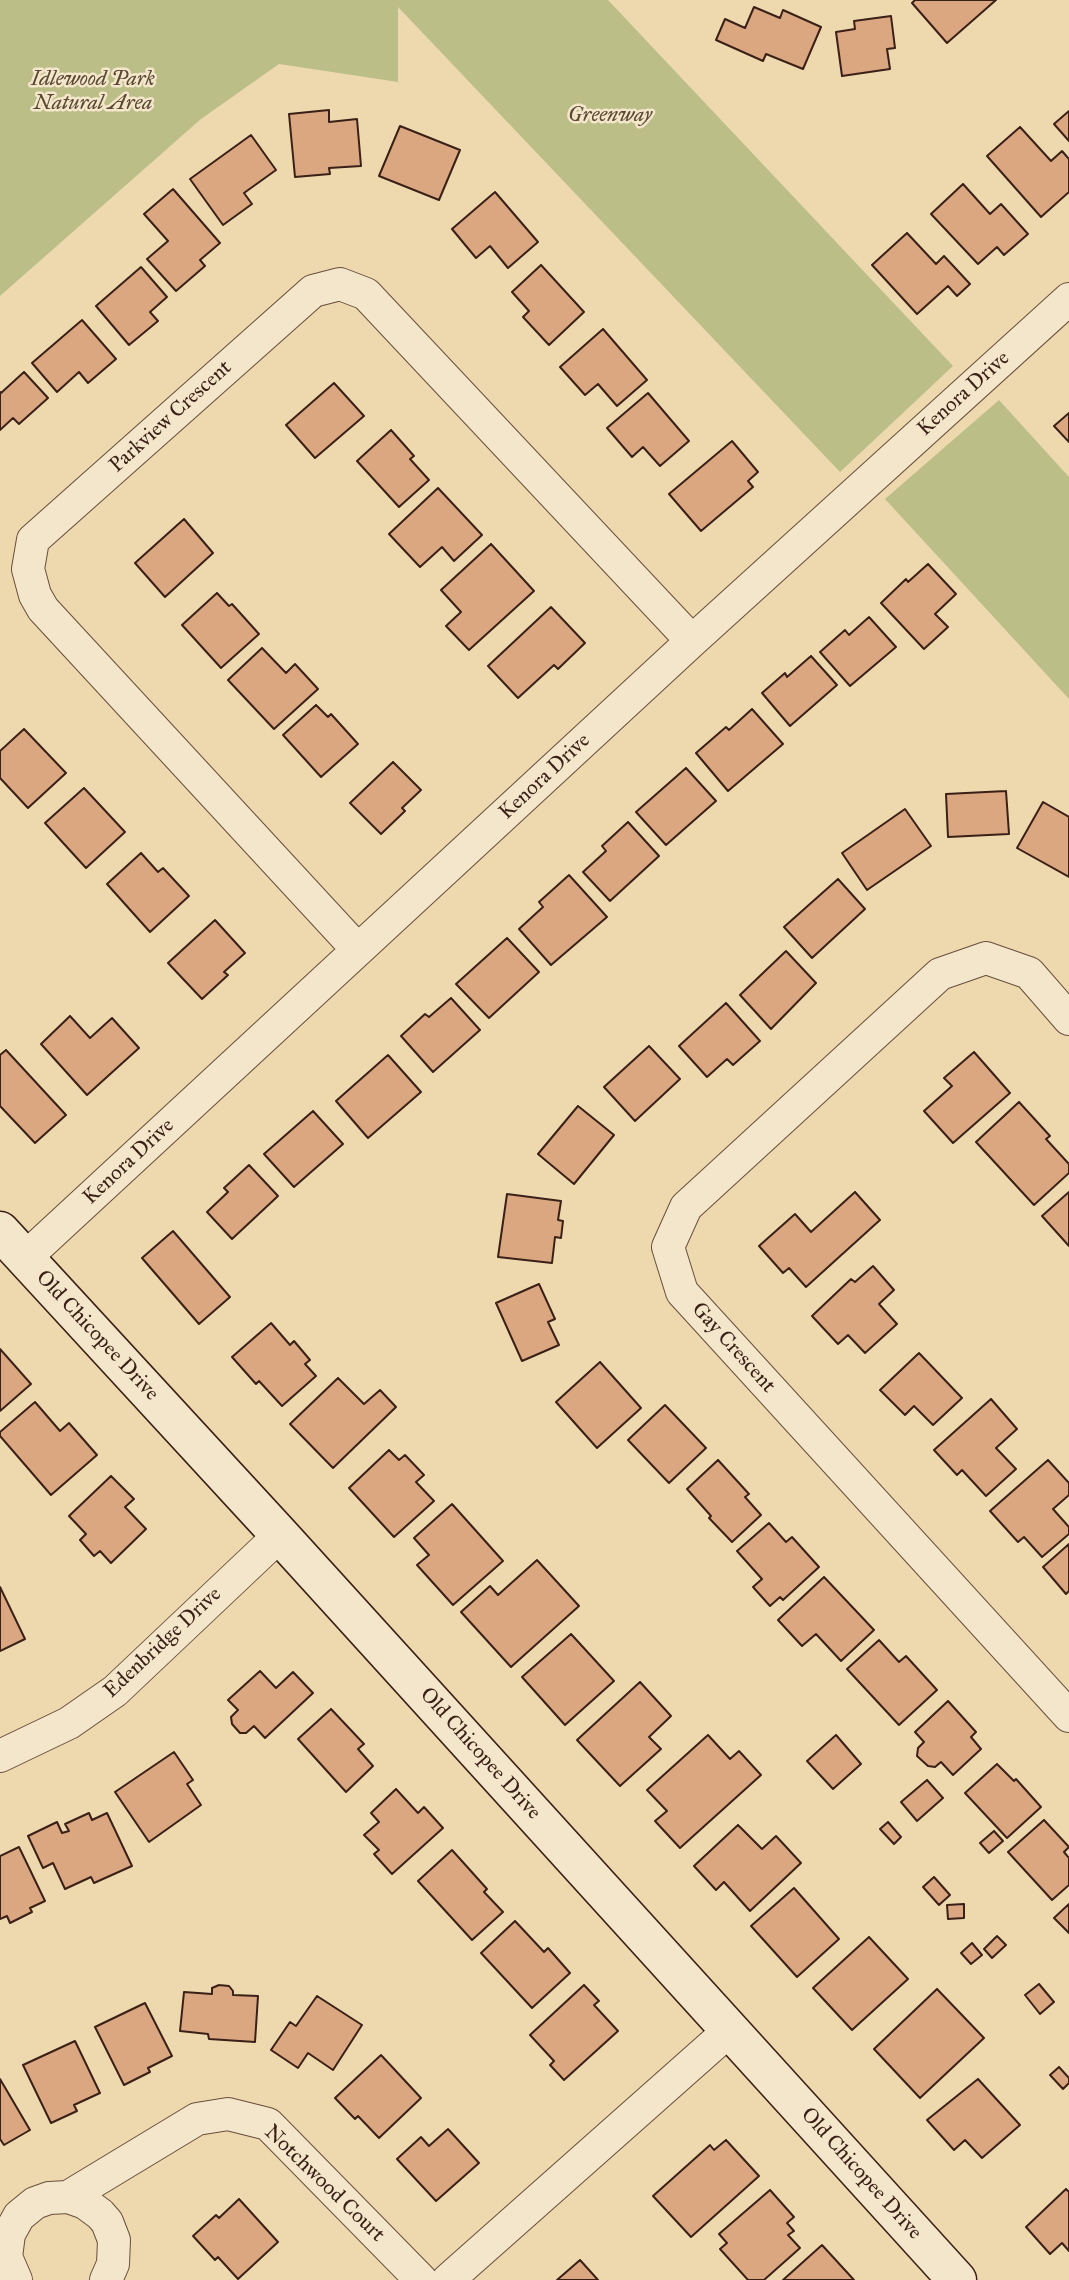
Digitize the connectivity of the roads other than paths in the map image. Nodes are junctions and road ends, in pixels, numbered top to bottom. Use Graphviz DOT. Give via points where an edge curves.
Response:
graph roads {
  1 [pos="1069,299"];
  2 [pos="692,641"];
  3 [pos="358,950"];
  4 [pos="1069,1019"];
  5 [pos="12,1245"];
  6 [pos="280,1535"];
  7 [pos="1069,1716"];
  8 [pos="0,1756"];
  9 [pos="731,2029"];
  10 [pos="68,2197"];
  11 [pos="16,2280"];
  12 [pos="106,2280"];
  13 [pos="421,2280"];
  14 [pos="448,2280"];
  15 [pos="957,2280"];
  1 -- 2 [label="street, Kenora Drive"];
  2 -- 3 [label="street, Kenora Drive"];
  2 -- 3 [label="street, Parkview Crescent" via="366,293 340,284 313,291 33,540 28,569 43,609"];
  3 -- 5 [label="street, Kenora Drive"];
  4 -- 7 [label="street, Gay Crescent" via="1029,973 986,958 940,974 686,1207 668,1247 682,1292"];
  5 -- 6 [label="street, Old Chicopee Drive"];
  6 -- 8 [label="street, Edenbridge Drive" via="115,1691 69,1723"];
  6 -- 9 [label="street, Old Chicopee Drive"];
  9 -- 14 [label="street"];
  9 -- 15 [label="street, Old Chicopee Drive"];
  10 -- 11 [label="street, Notchwood Court" via="35,2203 19,2216 9,2234 6,2257"];
  10 -- 12 [label="street" via="85,2203 107,2222 114,2240 113,2264"];
  10 -- 13 [label="street, Notchwood Court" via="197,2119 228,2114 268,2124"];
}
